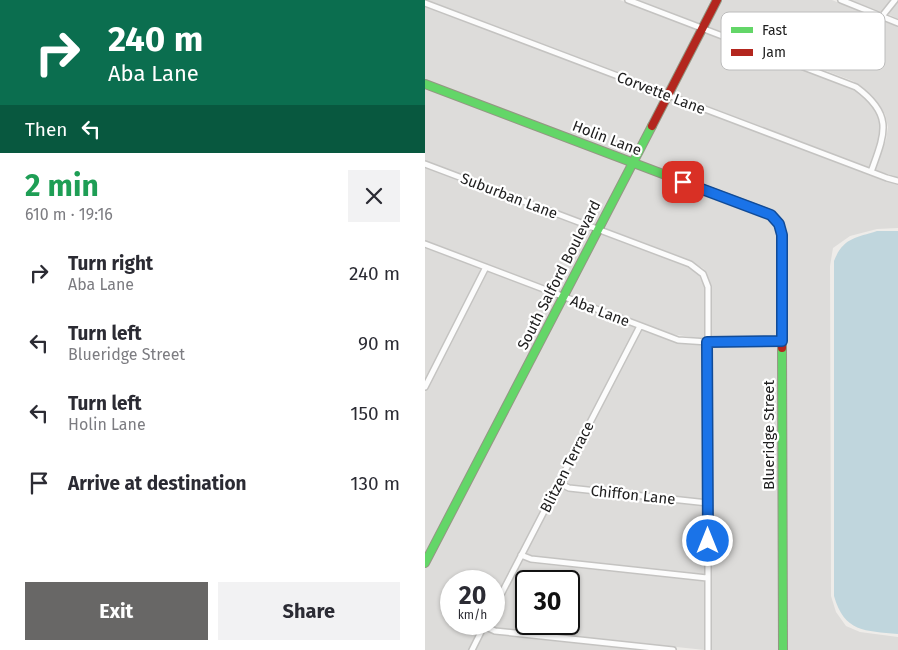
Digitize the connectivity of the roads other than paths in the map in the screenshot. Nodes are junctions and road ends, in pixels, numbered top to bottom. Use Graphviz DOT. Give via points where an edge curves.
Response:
graph roads {
  1 [pos="628,0"];
  2 [pos="717,0"];
  3 [pos="841,0"];
  4 [pos="895,0"];
  5 [pos="425,3"];
  6 [pos="875,12"];
  7 [pos="885,12"];
  8 [pos="885,16"];
  9 [pos="898,23"];
  10 [pos="703,28"];
  11 [pos="721,35"];
  12 [pos="816,70"];
  13 [pos="425,84"];
  14 [pos="667,95"];
  15 [pos="633,162"];
  16 [pos="425,164"];
  17 [pos="871,172"];
  18 [pos="898,180"];
  19 [pos="778,222"];
  20 [pos="599,230"];
  21 [pos="425,244"];
  22 [pos="486,267"];
  23 [pos="564,297"];
  24 [pos="640,326"];
  25 [pos="782,341"];
  26 [pos="707,342"];
  27 [pos="425,387"];
  28 [pos="559,483"];
  29 [pos="708,503"];
  30 [pos="521,555"];
  31 [pos="425,563"];
  32 [pos="707,578"];
  33 [pos="505,586"];
  34 [pos="505,632"];
  35 [pos="480,635"];
  36 [pos="472,650"];
  37 [pos="673,650"];
  38 [pos="708,650"];
  39 [pos="783,650"];
  1 -- 10 [label="street"];
  2 -- 10 [label="street, South Salford Boulevard"];
  3 -- 6 [label="street"];
  4 -- 7 [label="street"];
  5 -- 14 [label="street, Corvette Lane"];
  8 -- 9 [label="street"];
  10 -- 11 [label="street"];
  10 -- 14 [label="street, South Salford Boulevard"];
  12 -- 17 [label="street" via="853,84 880,111 884,121 883,140"];
  13 -- 15 [label="street, Holin Lane"];
  14 -- 15 [label="street, South Salford Boulevard"];
  14 -- 17 [label="street, Corvette Lane"];
  15 -- 19 [label="street, Holin Lane" via="767,213"];
  15 -- 20 [label="street, South Salford Boulevard"];
  16 -- 20 [label="street, Suburban Lane"];
  17 -- 18 [label="street, Corvette Lane"];
  19 -- 25 [label="street, Blueridge Street" via="782,235"];
  20 -- 23 [label="street, South Salford Boulevard"];
  20 -- 26 [label="street, Suburban Lane" via="690,264 703,274 708,288"];
  21 -- 22 [label="street, Aba Lane"];
  22 -- 23 [label="street, Aba Lane"];
  22 -- 27 [label="street"];
  23 -- 24 [label="street, Aba Lane"];
  23 -- 31 [label="street, South Salford Boulevard"];
  24 -- 26 [label="street, Aba Lane" via="678,340"];
  24 -- 28 [label="street, Blitzen Terrace"];
  25 -- 26 [label="street, Aba Lane"];
  25 -- 39 [label="street, Blueridge Street"];
  26 -- 29 [label="street"];
  28 -- 29 [label="street, Chiffon Lane" via="569,488"];
  28 -- 30 [label="street, Blitzen Terrace"];
  29 -- 32 [label="street"];
  30 -- 32 [label="street" via="531,559"];
  30 -- 33 [label="street, Blitzen Terrace"];
  32 -- 38 [label="street"];
  34 -- 37 [label="street"];
  35 -- 36 [label="street"];
}
